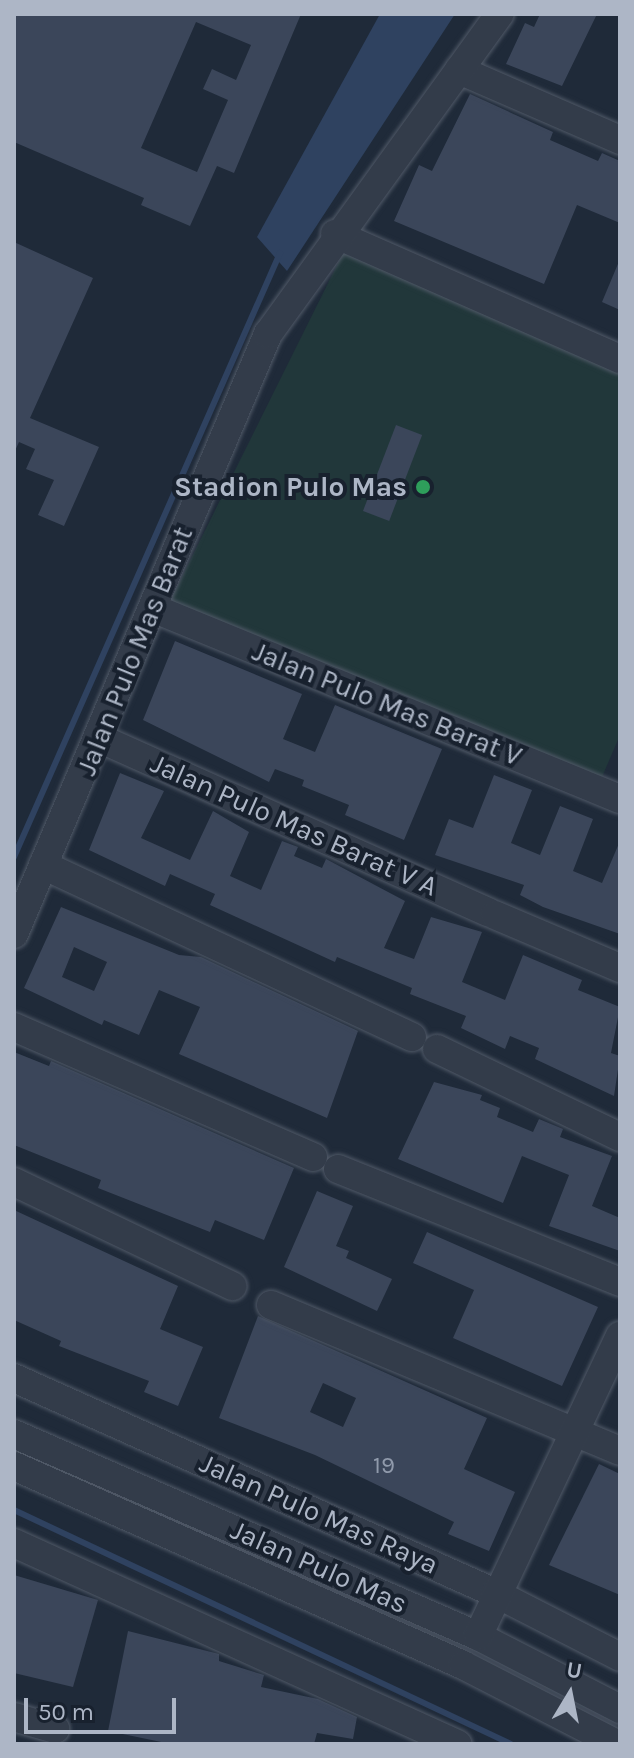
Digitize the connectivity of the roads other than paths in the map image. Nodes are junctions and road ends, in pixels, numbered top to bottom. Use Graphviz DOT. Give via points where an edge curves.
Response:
graph roads {
  1 [pos="500,14"];
  2 [pos="459,70"];
  3 [pos="620,140"];
  4 [pos="335,234"];
  5 [pos="620,359"];
  6 [pos="155,609"];
  7 [pos="101,739"];
  8 [pos="617,788"];
  9 [pos="43,865"];
  10 [pos="14,934"];
  11 [pos="620,968"];
  12 [pos="14,1027"];
  13 [pos="620,1137"];
  14 [pos="14,1182"];
  15 [pos="620,1282"];
  16 [pos="232,1286"];
  17 [pos="271,1305"];
  18 [pos="620,1336"];
  19 [pos="14,1378"];
  20 [pos="575,1429"];
  21 [pos="14,1434"];
  22 [pos="620,1451"];
  23 [pos="14,1466"];
  24 [pos="14,1543"];
  25 [pos="494,1596"];
  26 [pos="479,1633"];
  27 [pos="620,1657"];
  28 [pos="620,1709"];
  29 [pos="14,1717"];
  30 [pos="55,1729"];
  31 [pos="421,1737"];
  32 [pos="458,1744"];
  33 [pos="617,1744"];
  1 -- 2 [label="street, Jalan Pulo Mas Barat"];
  2 -- 3 [label="street"];
  2 -- 4 [label="street, Jalan Pulo Mas Barat"];
  4 -- 5 [label="street"];
  4 -- 6 [label="street, Jalan Pulo Mas Barat" via="268,334"];
  6 -- 7 [label="street, Jalan Pulo Mas Barat"];
  6 -- 8 [label="street, Jalan Pulo Mas Barat V"];
  7 -- 9 [label="street, Jalan Pulo Mas Barat"];
  7 -- 11 [label="street, Jalan Pulo Mas Barat V A"];
  9 -- 10 [label="street, Jalan Pulo Mas Barat"];
  9 -- 13 [label="street"];
  12 -- 15 [label="street" via="325,1163"];
  14 -- 16 [label="street"];
  17 -- 20 [label="street"];
  18 -- 20 [label="street"];
  19 -- 25 [label="street, Jalan Pulo Mas Raya"];
  20 -- 22 [label="street"];
  20 -- 25 [label="street"];
  21 -- 26 [label="street, Jalan Pulo Mas"];
  23 -- 33 [label="street, Jalan Pulo Mas" via="463,1665"];
  24 -- 31 [label="street"];
  25 -- 26 [label="street"];
  25 -- 27 [label="street, Jalan Pulo Mas Raya"];
  26 -- 28 [label="street, Jalan Pulo Mas"];
  29 -- 30 [label="street"];
  31 -- 32 [label="street"];
}
